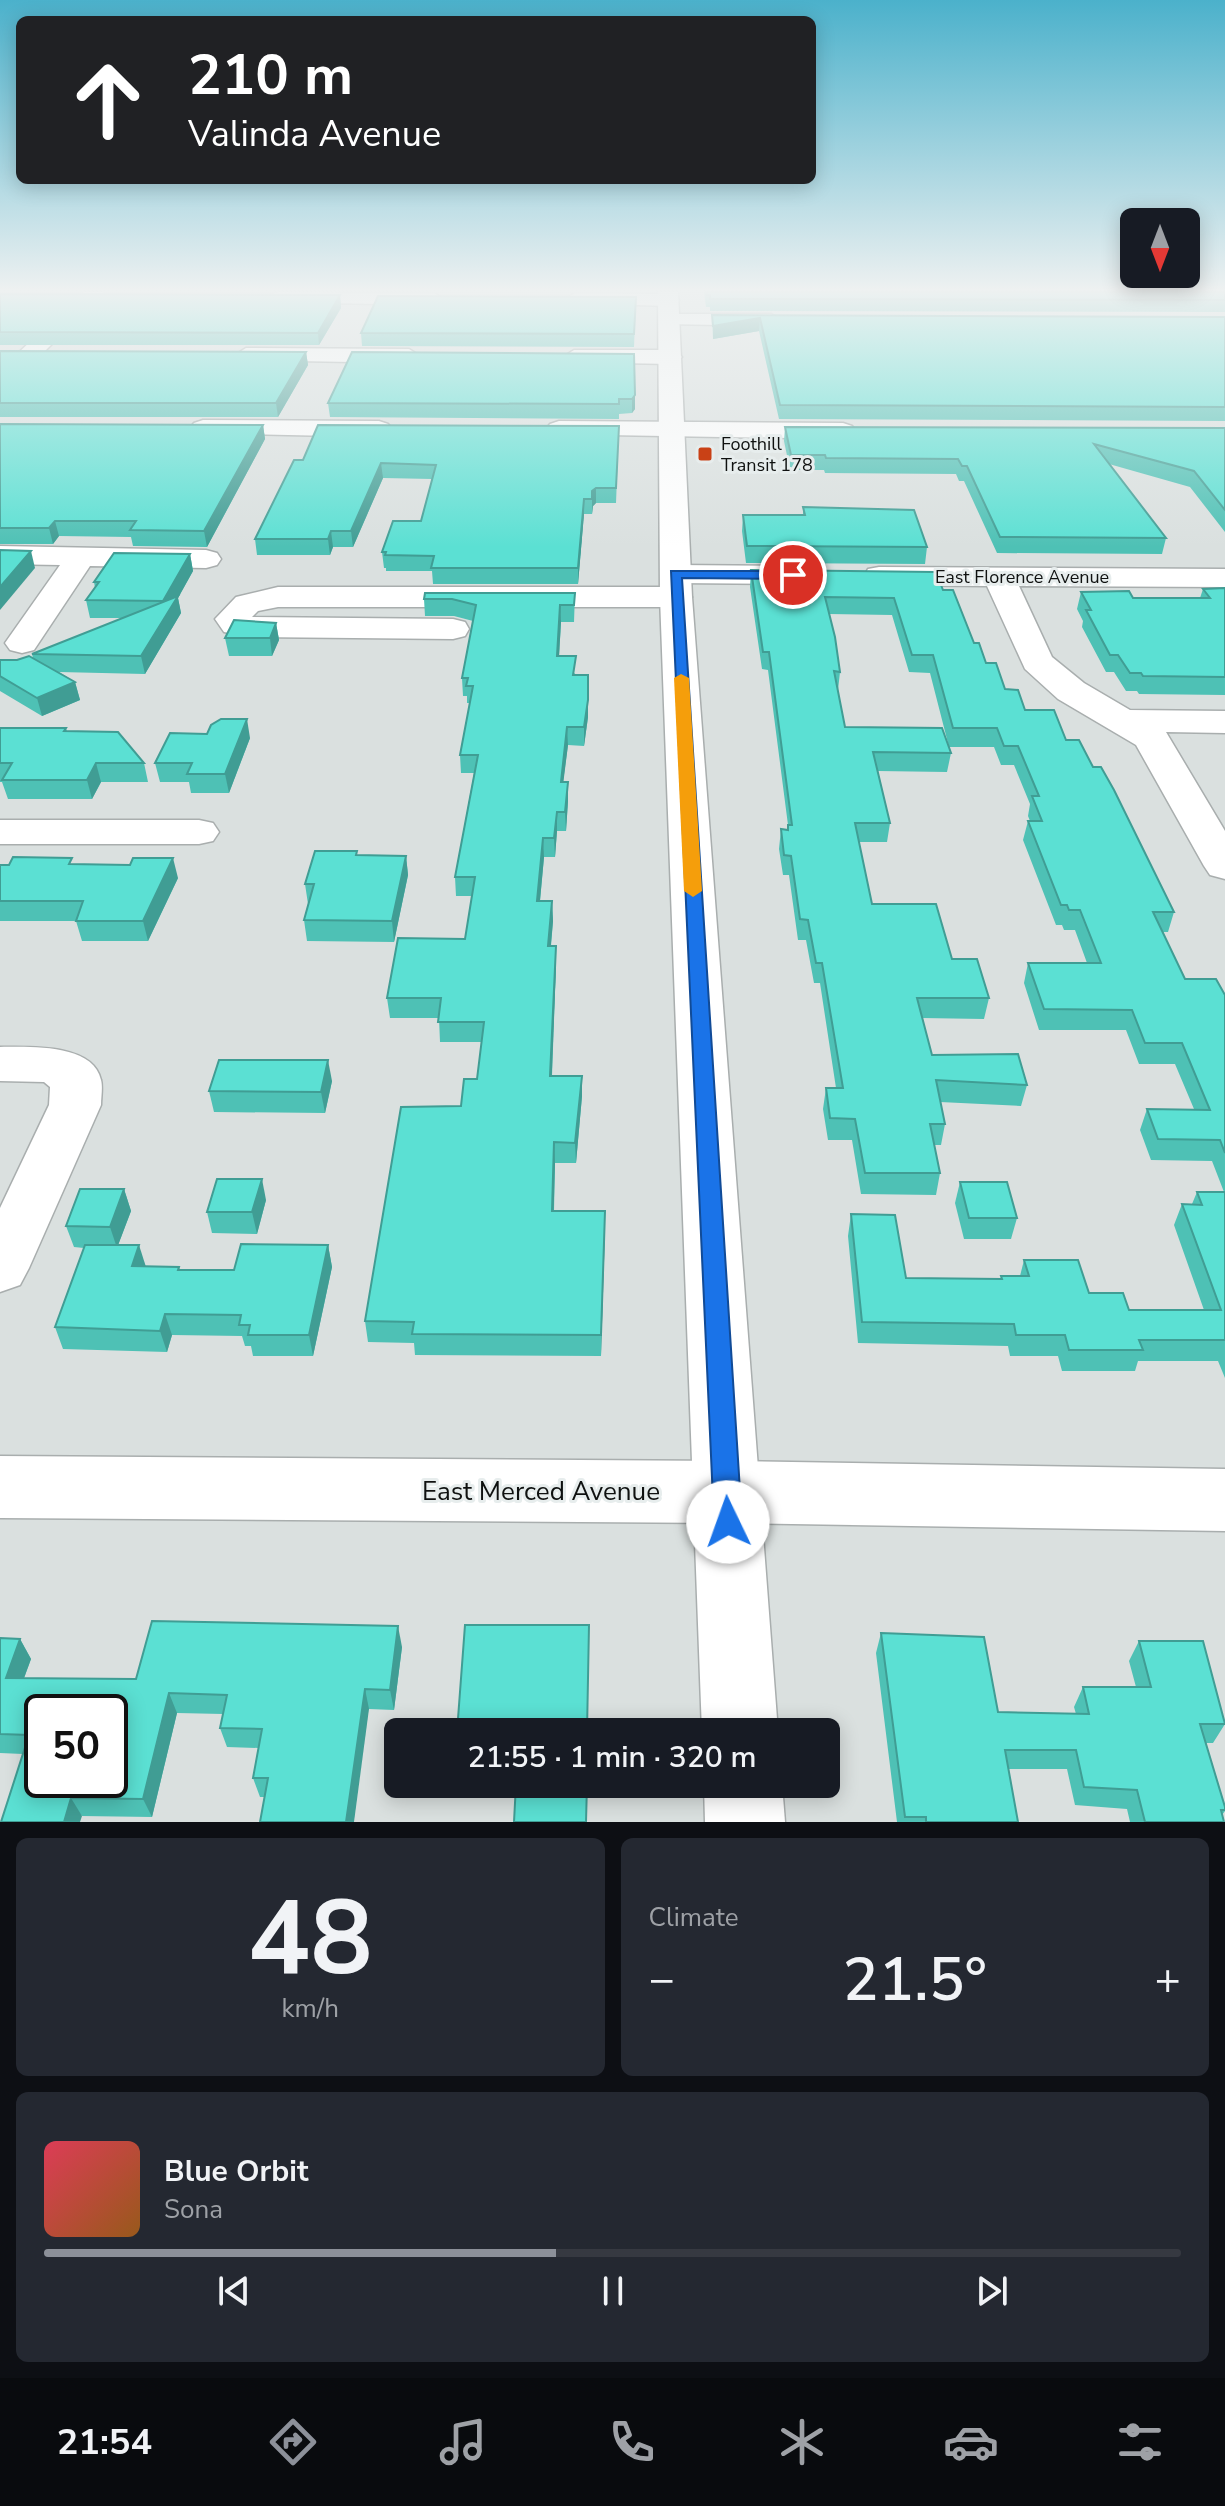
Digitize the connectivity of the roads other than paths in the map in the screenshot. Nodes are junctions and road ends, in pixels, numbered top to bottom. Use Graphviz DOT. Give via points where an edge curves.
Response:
graph roads {
  1 [pos="672,377"];
  2 [pos="176,428"];
  3 [pos="411,429"];
  4 [pos="535,429"];
  5 [pos="673,430"];
  6 [pos="862,431"];
  7 [pos="0,555"];
  8 [pos="82,556"];
  9 [pos="206,559"];
  10 [pos="999,577"];
  11 [pos="1225,578"];
  12 [pos="237,586"];
  13 [pos="676,587"];
  14 [pos="453,629"];
  15 [pos="22,643"];
  16 [pos="1125,721"];
  17 [pos="1225,722"];
  18 [pos="0,832"];
  19 [pos="199,832"];
  20 [pos="1225,866"];
  21 [pos="0,1064"];
  22 [pos="0,1268"];
  23 [pos="0,1487"];
  24 [pos="726,1492"];
  25 [pos="1225,1500"];
  26 [pos="739,1718"];
  27 [pos="744,1798"];
  28 [pos="745,1822"];
  1 -- 5 [label="street"];
  2 -- 3 [label="street"];
  4 -- 5 [label="street"];
  5 -- 6 [label="street"];
  5 -- 13 [label="street"];
  7 -- 8 [label="street"];
  8 -- 9 [label="street"];
  8 -- 15 [label="street"];
  10 -- 11 [label="street, East Florence Avenue"];
  10 -- 13 [label="street, East Florence Avenue"];
  10 -- 16 [label="street" via="1037,662 1071,691"];
  12 -- 13 [label="street"];
  13 -- 14 [label="street" via="278,597 247,604 231,619 248,627"];
  13 -- 24 [label="street"];
  16 -- 17 [label="street"];
  16 -- 20 [label="street" via="1151,738"];
  18 -- 19 [label="street"];
  21 -- 22 [label="street" via="54,1065 76,1079 75,1105"];
  23 -- 24 [label="street, East Merced Avenue"];
  24 -- 25 [label="street, East Merced Avenue"];
  24 -- 26 [label="street"];
  27 -- 28 [label="street"];
}
